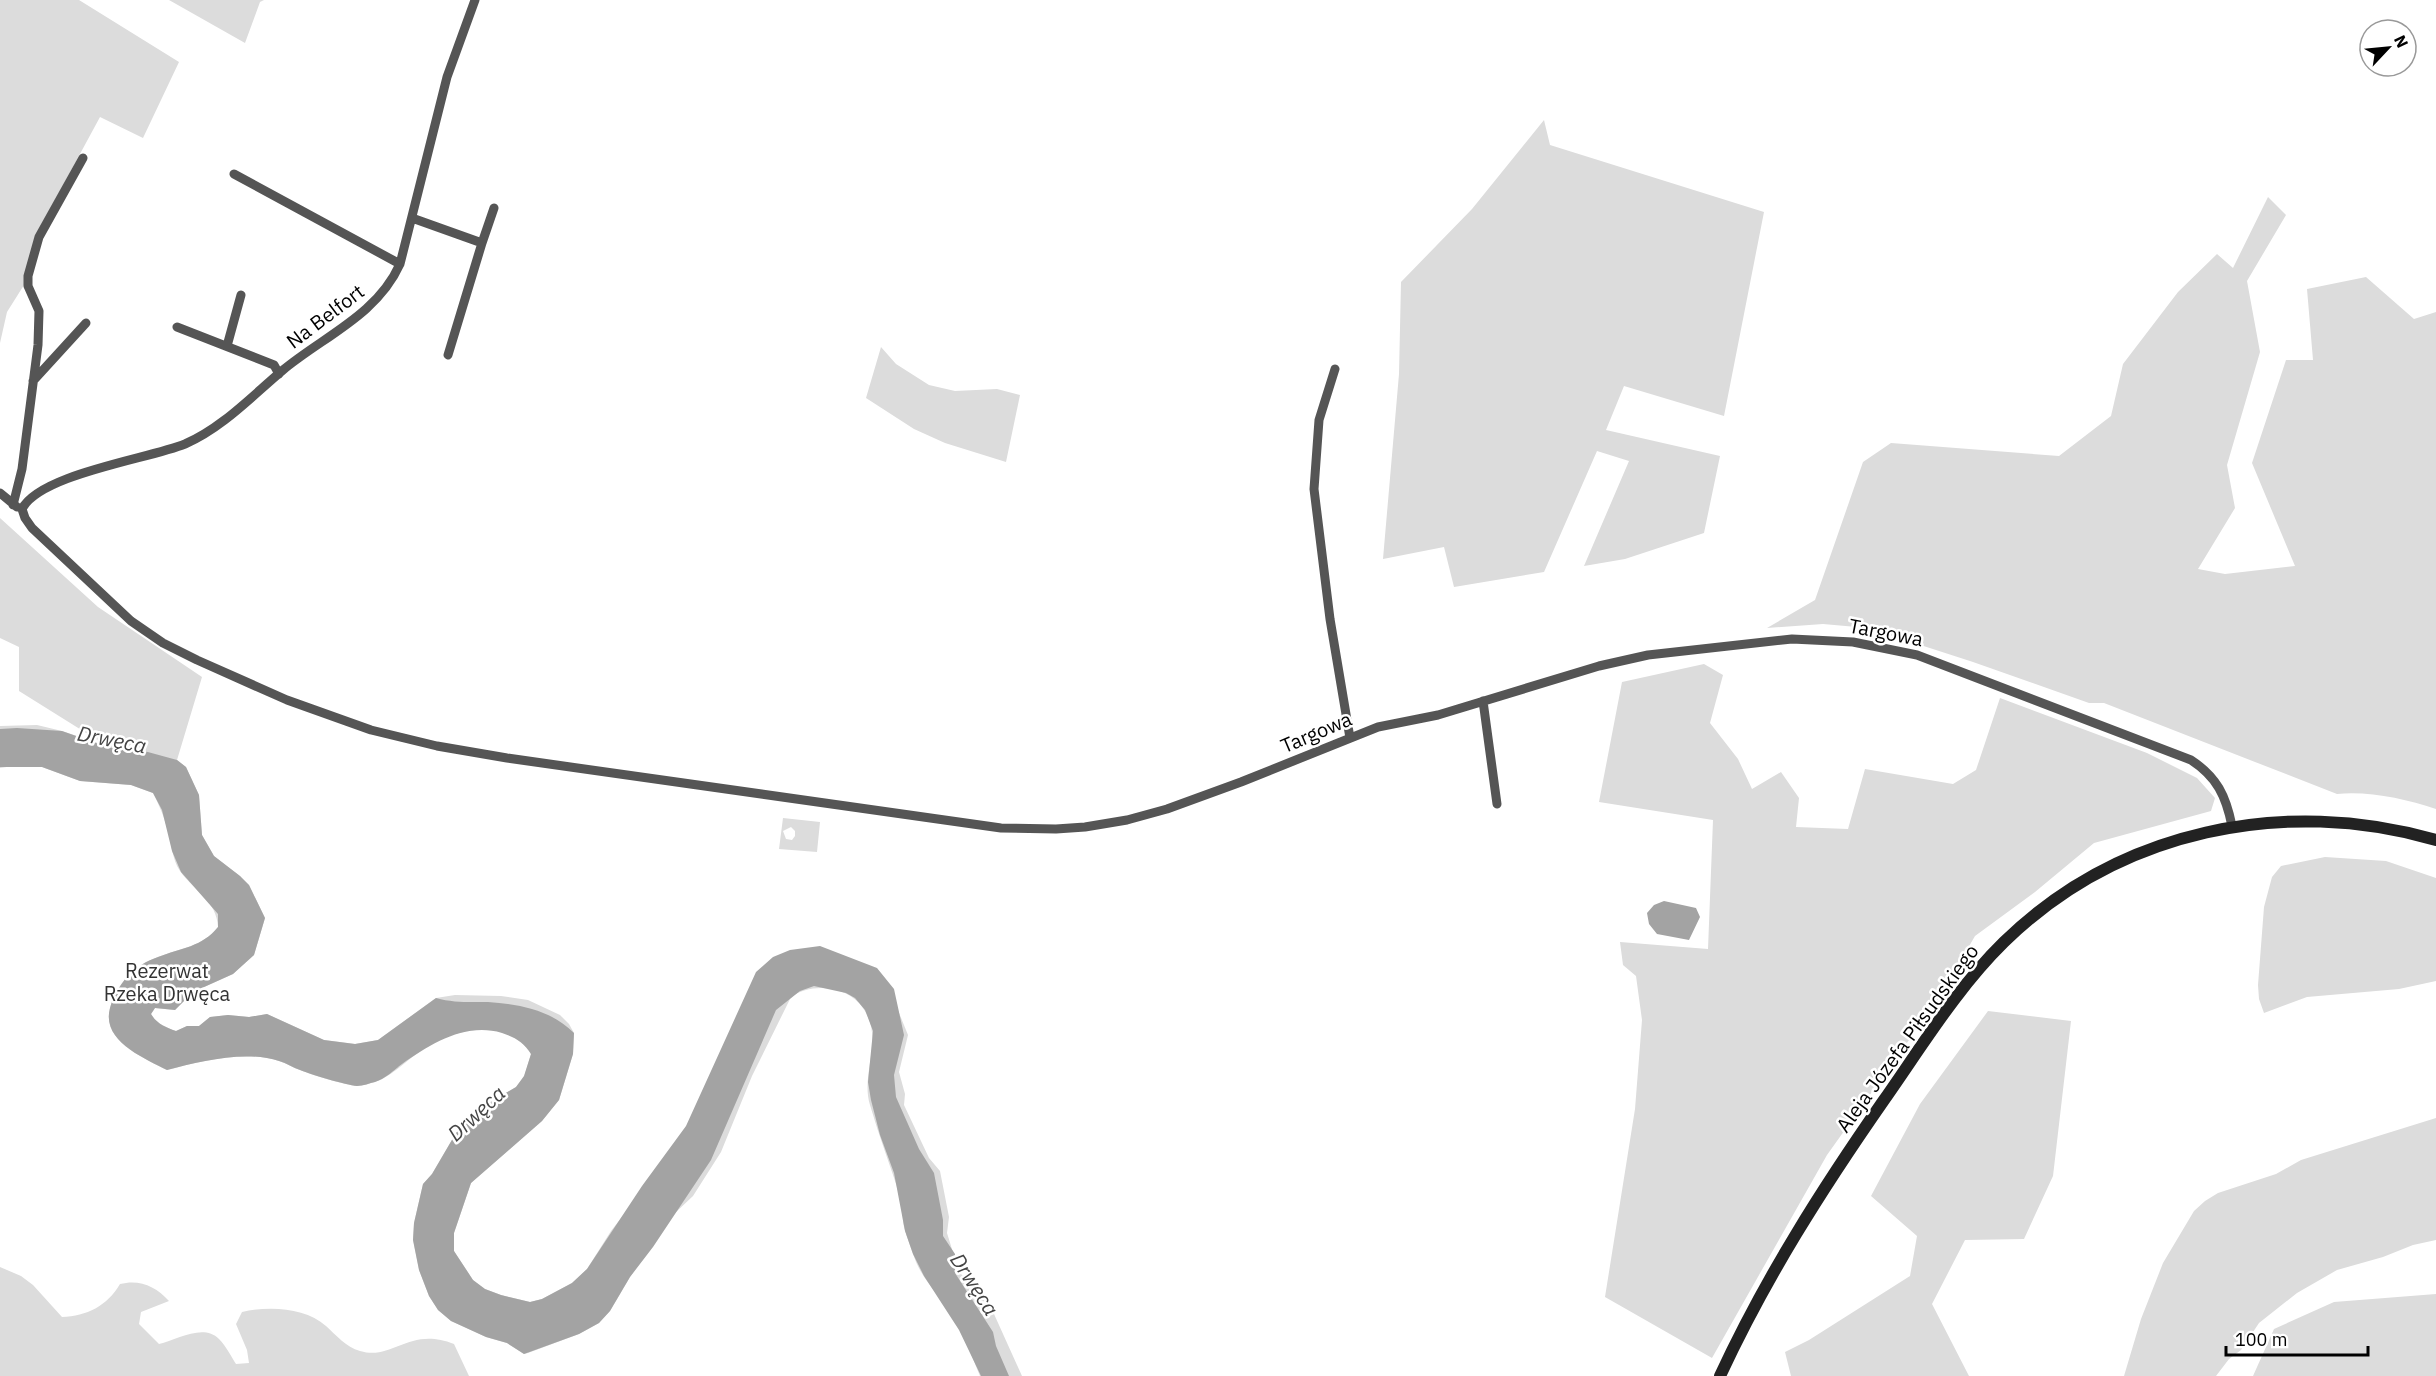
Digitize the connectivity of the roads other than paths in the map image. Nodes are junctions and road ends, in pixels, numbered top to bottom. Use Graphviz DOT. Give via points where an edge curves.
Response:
graph roads {
  1 [pos="475,0"];
  2 [pos="83,158"];
  3 [pos="234,174"];
  4 [pos="494,208"];
  5 [pos="412,218"];
  6 [pos="482,243"];
  7 [pos="400,264"];
  8 [pos="241,295"];
  9 [pos="86,323"];
  10 [pos="177,327"];
  11 [pos="227,346"];
  12 [pos="448,355"];
  13 [pos="1335,369"];
  14 [pos="279,374"];
  15 [pos="33,381"];
  16 [pos="0,493"];
  17 [pos="18,507"];
  18 [pos="1483,702"];
  19 [pos="1350,738"];
  20 [pos="1497,804"];
  21 [pos="2232,826"];
  22 [pos="2436,840"];
  23 [pos="1720,1376"];
  1 -- 5 [label="street, Na Belfort" via="447,77"];
  2 -- 15 [label="street" via="39,237 28,276 39,311"];
  3 -- 7 [label="street"];
  4 -- 6 [label="street"];
  5 -- 6 [label="street"];
  5 -- 7 [label="street, Na Belfort"];
  6 -- 12 [label="street"];
  7 -- 14 [label="street, Na Belfort" via="389,285 369,307"];
  8 -- 11 [label="street"];
  9 -- 15 [label="street"];
  10 -- 11 [label="street"];
  11 -- 14 [label="street" via="274,365"];
  13 -- 19 [label="street" via="1319,420 1314,489"];
  14 -- 17 [label="street, Na Belfort" via="201,436 183,445 92,470 27,499"];
  15 -- 17 [label="street"];
  16 -- 17 [label="street, Targowa"];
  17 -- 19 [label="street, Targowa" via="32,528 119,610 147,633 197,660 371,730 507,759 1001,828 1039,830 1085,827 1167,809"];
  18 -- 19 [label="street, Targowa" via="1378,727"];
  18 -- 20 [label="street"];
  18 -- 21 [label="street, Targowa" via="1648,655 1792,639 1885,647 1947,665 2191,760 2222,791"];
  21 -- 22 [label="main road, Aleja Józefa Piłsudskiego" via="2284,820 2338,822"];
  21 -- 23 [label="main road, Aleja Józefa Piłsudskiego" via="2145,850 2100,872 2038,913 1987,960 1945,1013 1821,1191 1774,1269"];
}
